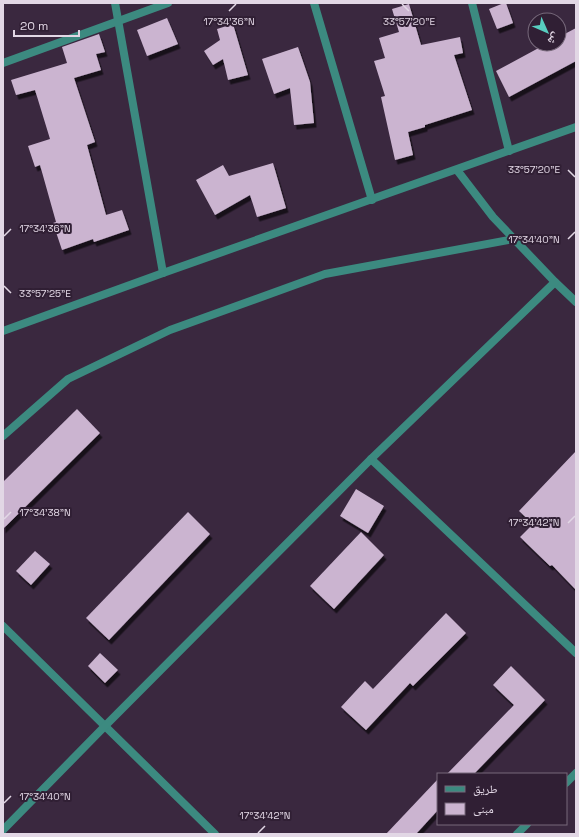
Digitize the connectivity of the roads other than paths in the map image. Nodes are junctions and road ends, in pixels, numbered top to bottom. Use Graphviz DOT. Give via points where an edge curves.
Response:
graph roads {
  1 [pos="115,3"];
  2 [pos="168,3"];
  3 [pos="314,3"];
  4 [pos="472,3"];
  5 [pos="118,21"];
  6 [pos="3,63"];
  7 [pos="576,128"];
  8 [pos="509,151"];
  9 [pos="457,170"];
  10 [pos="372,200"];
  11 [pos="514,238"];
  12 [pos="163,273"];
  13 [pos="555,282"];
  14 [pos="576,302"];
  15 [pos="3,331"];
  16 [pos="3,436"];
  17 [pos="371,459"];
  18 [pos="3,626"];
  19 [pos="576,653"];
  20 [pos="105,726"];
  21 [pos="576,773"];
  22 [pos="567,782"];
  23 [pos="526,825"];
  24 [pos="3,830"];
  25 [pos="214,834"];
  26 [pos="517,834"];
  1 -- 5 [label="street"];
  2 -- 5 [label="street"];
  3 -- 10 [label="street"];
  4 -- 8 [label="street"];
  5 -- 6 [label="street"];
  5 -- 12 [label="street"];
  7 -- 8 [label="street"];
  8 -- 9 [label="street"];
  9 -- 10 [label="street"];
  9 -- 11 [label="street" via="493,217"];
  10 -- 12 [label="street"];
  11 -- 13 [label="street"];
  11 -- 16 [label="street" via="325,274 170,330 68,378"];
  12 -- 15 [label="street"];
  13 -- 14 [label="street"];
  13 -- 17 [label="street"];
  17 -- 19 [label="street"];
  17 -- 20 [label="street"];
  18 -- 20 [label="street"];
  20 -- 24 [label="street"];
  20 -- 25 [label="street"];
  21 -- 22 [label="street"];
  23 -- 26 [label="street"];
}
